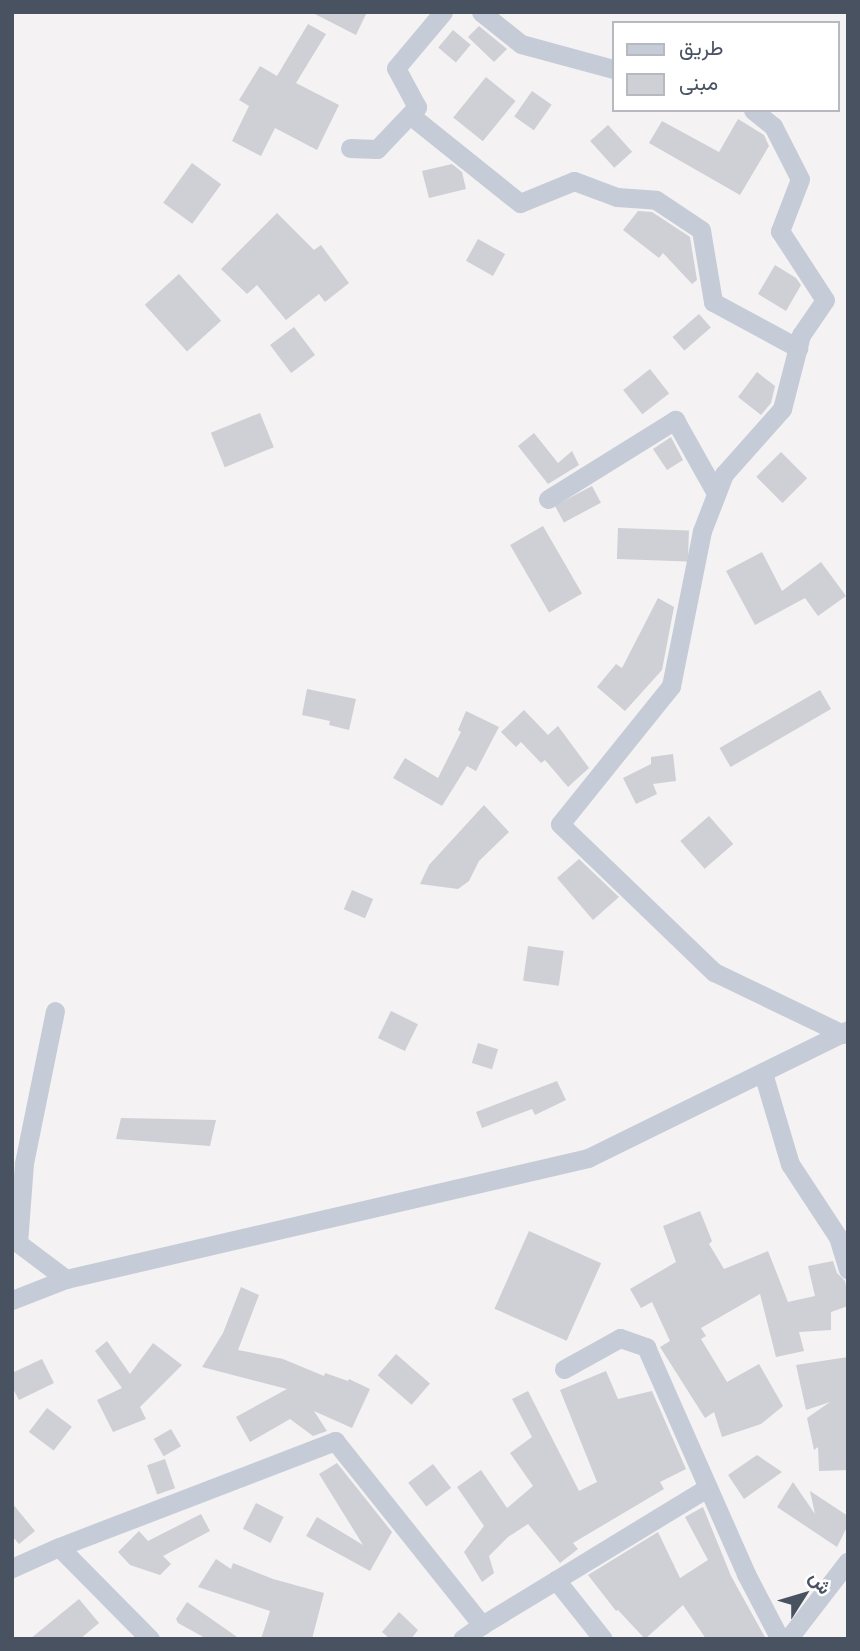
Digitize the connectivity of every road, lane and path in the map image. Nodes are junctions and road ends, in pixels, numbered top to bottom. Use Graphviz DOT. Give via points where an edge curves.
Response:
graph roads {
  1 [pos="443,12"];
  2 [pos="481,12"];
  3 [pos="612,69"];
  4 [pos="756,112"];
  5 [pos="410,115"];
  6 [pos="350,148"];
  7 [pos="798,348"];
  8 [pos="716,493"];
  9 [pos="548,499"];
  10 [pos="55,1011"];
  11 [pos="846,1032"];
  12 [pos="763,1073"];
  13 [pos="848,1269"];
  14 [pos="66,1279"];
  15 [pos="12,1300"];
  16 [pos="564,1369"];
  17 [pos="707,1488"];
  18 [pos="59,1547"];
  19 [pos="848,1561"];
  20 [pos="12,1568"];
  21 [pos="556,1580"];
  22 [pos="482,1625"];
  23 [pos="150,1639"];
  24 [pos="462,1639"];
  25 [pos="603,1639"];
  26 [pos="780,1639"];
  27 [pos="788,1639"];
  1 -- 5 [label="street" via="396,68 417,107"];
  2 -- 3 [label="street" via="521,44"];
  4 -- 7 [label="street" via="773,126 800,179 780,231 825,300 801,335"];
  5 -- 6 [label="street" via="377,149"];
  5 -- 7 [label="street" via="520,203 574,181 617,197 656,200 701,230 713,302"];
  7 -- 8 [label="street" via="782,410 724,474"];
  8 -- 9 [label="street" via="675,420"];
  8 -- 11 [label="street" via="702,531 671,686 560,824 714,972"];
  10 -- 14 [label="street" via="24,1163 18,1243"];
  11 -- 12 [label="street"];
  12 -- 13 [label="street" via="790,1164 838,1237"];
  12 -- 14 [label="street" via="588,1158"];
  14 -- 15 [label="street"];
  16 -- 17 [label="street" via="620,1338 646,1347"];
  17 -- 21 [label="street"];
  17 -- 26 [label="street"];
  18 -- 20 [label="street"];
  18 -- 22 [label="street" via="335,1441"];
  18 -- 23 [label="street"];
  19 -- 27 [label="street"];
  21 -- 22 [label="street"];
  21 -- 25 [label="street"];
  22 -- 24 [label="street"];
}
